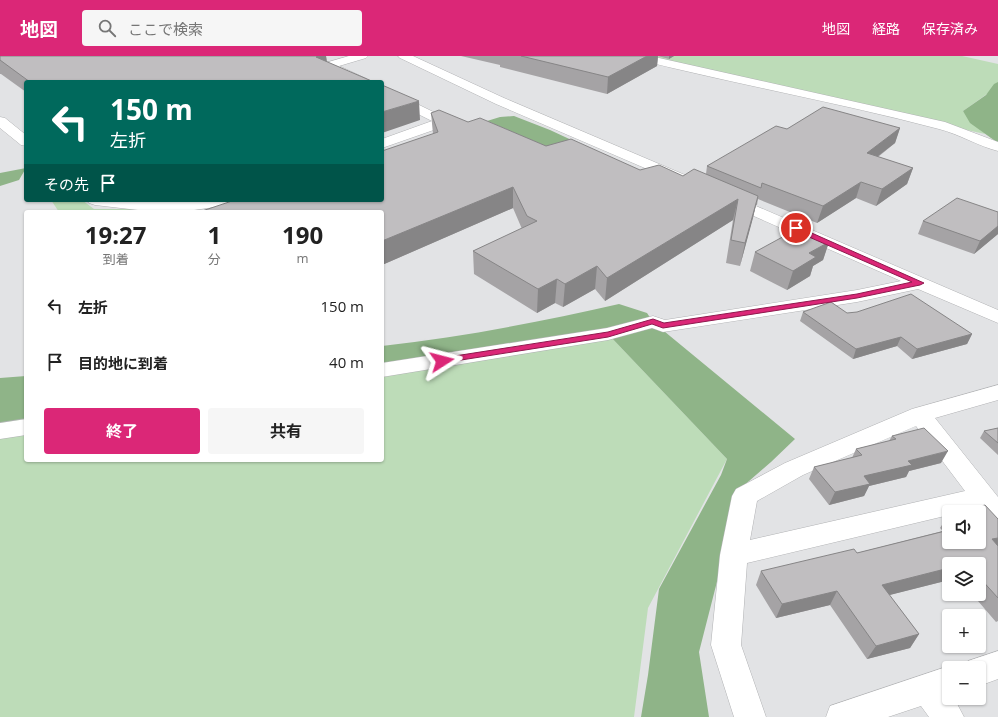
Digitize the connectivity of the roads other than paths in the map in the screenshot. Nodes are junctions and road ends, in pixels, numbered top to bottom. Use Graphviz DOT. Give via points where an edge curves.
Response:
graph roads {
  1 [pos="362,56"];
  2 [pos="404,56"];
  3 [pos="636,56"];
  4 [pos="359,80"];
  5 [pos="384,92"];
  6 [pos="0,121"];
  7 [pos="24,140"];
  8 [pos="384,143"];
  9 [pos="998,148"];
  10 [pos="690,182"];
  11 [pos="712,192"];
  12 [pos="112,202"];
  13 [pos="215,202"];
  14 [pos="920,283"];
  15 [pos="998,317"];
  16 [pos="384,370"];
  17 [pos="998,392"];
  18 [pos="920,415"];
  19 [pos="24,427"];
  20 [pos="0,431"];
  21 [pos="990,506"];
  22 [pos="734,555"];
  23 [pos="998,665"];
  24 [pos="986,669"];
  25 [pos="938,685"];
  26 [pos="750,717"];
  27 [pos="842,717"];
  28 [pos="948,717"];
  1 -- 4 [label="street" via="329,65"];
  2 -- 10 [label="street" via="500,101"];
  3 -- 9 [label="street" via="715,75 804,92 945,126"];
  5 -- 8 [label="street" via="444,122"];
  6 -- 7 [label="street"];
  11 -- 14 [label="street"];
  12 -- 13 [label="street" via="187,206"];
  14 -- 15 [label="street"];
  14 -- 16 [label="street" via="857,296 663,326 653,322 608,334"];
  17 -- 18 [label="street"];
  18 -- 21 [label="street"];
  18 -- 22 [label="street" via="794,469 745,496"];
  19 -- 20 [label="street"];
  21 -- 22 [label="street"];
  22 -- 26 [label="street" via="726,645"];
  23 -- 24 [label="street"];
  25 -- 27 [label="street"];
  25 -- 28 [label="street"];
}
